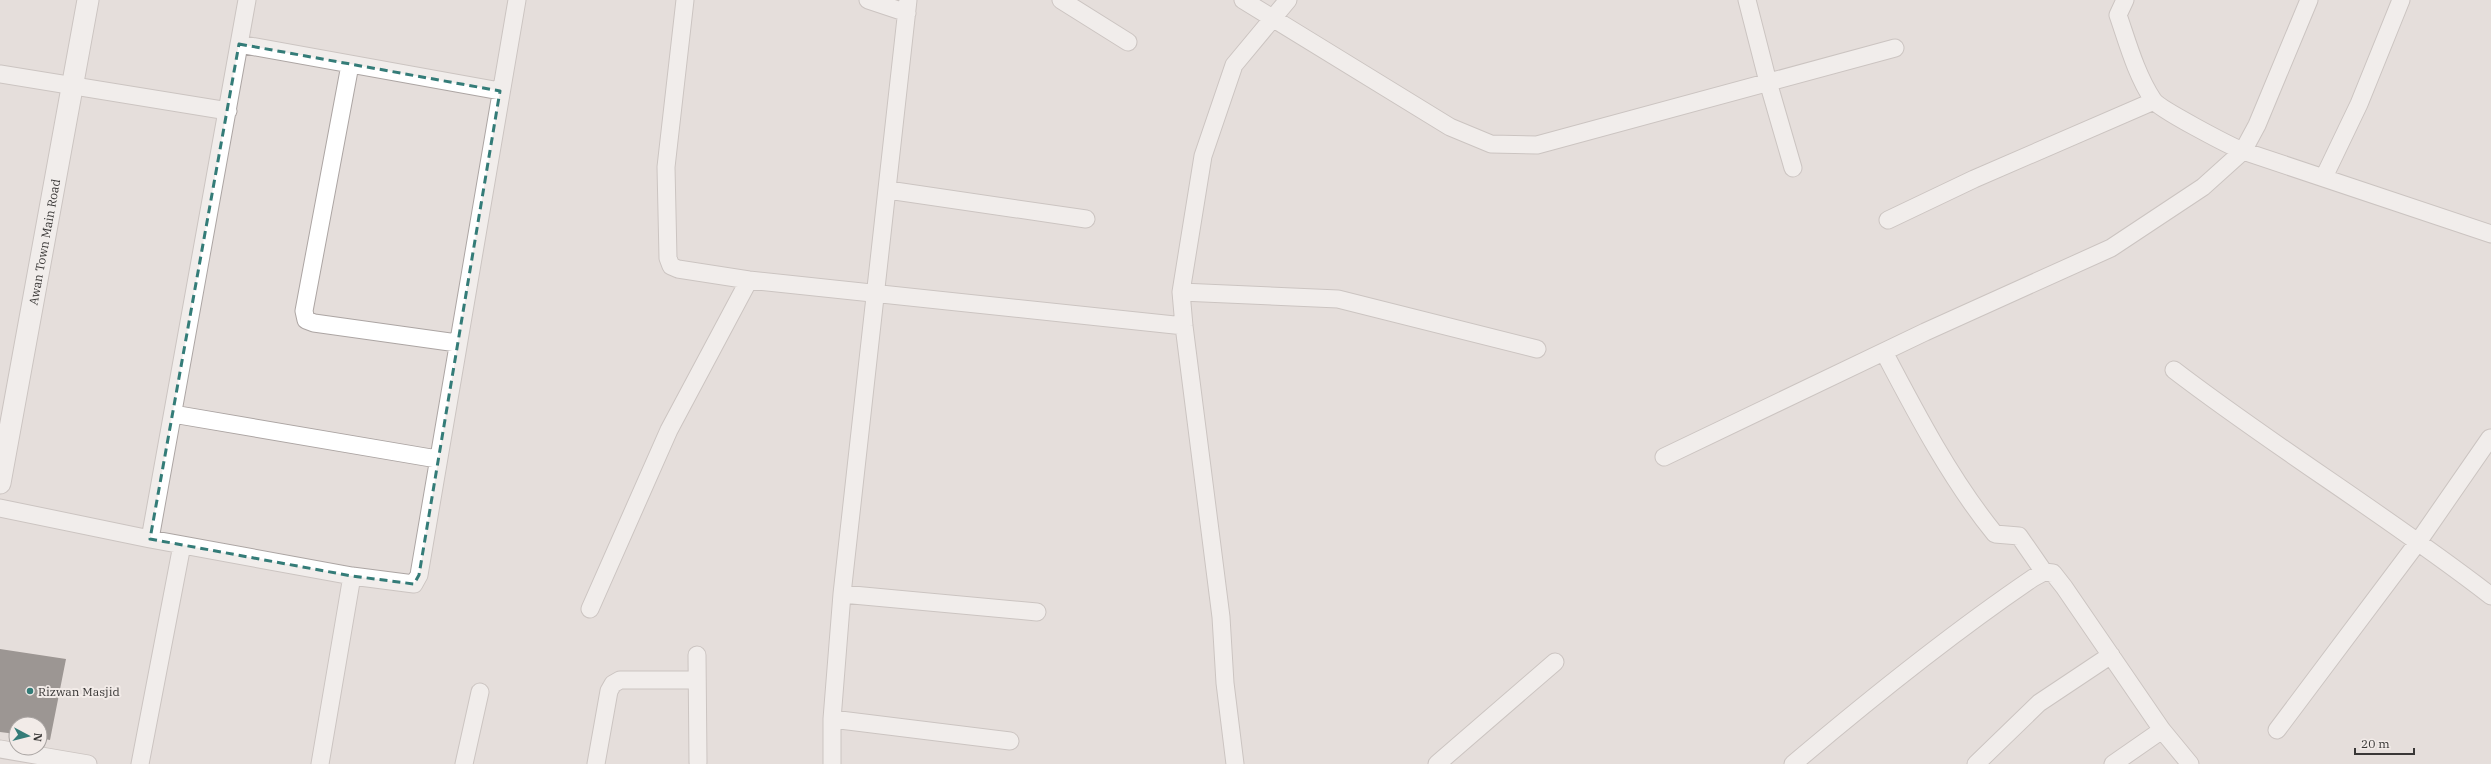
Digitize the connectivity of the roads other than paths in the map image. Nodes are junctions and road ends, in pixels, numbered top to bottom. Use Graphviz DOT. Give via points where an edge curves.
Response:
graph roads {
  1 [pos="88,0"];
  2 [pos="247,0"];
  3 [pos="517,0"];
  4 [pos="685,0"];
  5 [pos="868,0"];
  6 [pos="1061,0"];
  7 [pos="1243,0"];
  8 [pos="1288,0"];
  9 [pos="1747,0"];
  10 [pos="2125,0"];
  11 [pos="2309,0"];
  12 [pos="2401,0"];
  13 [pos="908,6"];
  14 [pos="1274,19"];
  15 [pos="1128,42"];
  16 [pos="239,44"];
  17 [pos="1895,48"];
  18 [pos="350,65"];
  19 [pos="0,74"];
  20 [pos="1768,82"];
  21 [pos="72,87"];
  22 [pos="500,91"];
  23 [pos="2154,101"];
  24 [pos="228,110"];
  25 [pos="2243,151"];
  26 [pos="1793,168"];
  27 [pos="2324,177"];
  28 [pos="888,190"];
  29 [pos="1086,219"];
  30 [pos="1888,220"];
  31 [pos="2491,234"];
  32 [pos="749,280"];
  33 [pos="1181,292"];
  34 [pos="877,294"];
  35 [pos="1184,326"];
  36 [pos="457,343"];
  37 [pos="1538,349"];
  38 [pos="1884,352"];
  39 [pos="2174,370"];
  40 [pos="173,414"];
  41 [pos="2490,438"];
  42 [pos="1664,457"];
  43 [pos="438,460"];
  44 [pos="0,483"];
  45 [pos="0,508"];
  46 [pos="150,539"];
  47 [pos="2418,542"];
  48 [pos="182,545"];
  49 [pos="2044,572"];
  50 [pos="352,576"];
  51 [pos="842,594"];
  52 [pos="2491,596"];
  53 [pos="590,609"];
  54 [pos="1037,612"];
  55 [pos="697,654"];
  56 [pos="2111,655"];
  57 [pos="1555,662"];
  58 [pos="697,680"];
  59 [pos="480,692"];
  60 [pos="832,719"];
  61 [pos="2162,730"];
  62 [pos="2277,730"];
  63 [pos="1010,741"];
  64 [pos="0,749"];
  65 [pos="698,762"];
  66 [pos="88,764"];
  67 [pos="140,764"];
  68 [pos="320,764"];
  69 [pos="464,764"];
  70 [pos="596,764"];
  71 [pos="832,764"];
  72 [pos="1235,764"];
  73 [pos="1437,764"];
  74 [pos="1793,764"];
  75 [pos="1976,764"];
  76 [pos="2113,764"];
  77 [pos="2190,764"];
  1 -- 21 [label="street, Awan Town Main Road"];
  2 -- 16 [label="street"];
  3 -- 22 [label="street"];
  4 -- 32 [label="street" via="666,167 668,258 671,266 678,269"];
  5 -- 13 [label="street"];
  6 -- 15 [label="street"];
  7 -- 14 [label="street"];
  8 -- 14 [label="street"];
  9 -- 20 [label="street"];
  10 -- 23 [label="street" via="2118,15 2136,69"];
  11 -- 25 [label="street" via="2257,125"];
  12 -- 27 [label="street" via="2359,104"];
  13 -- 28 [label="street"];
  14 -- 20 [label="street" via="1450,127 1491,144 1537,145"];
  14 -- 33 [label="street" via="1234,65 1203,156"];
  16 -- 18 [label="street"];
  16 -- 24 [label="street"];
  17 -- 20 [label="street"];
  18 -- 22 [label="street"];
  18 -- 36 [label="street" via="304,312 306,320 314,324"];
  19 -- 21 [label="street"];
  20 -- 26 [label="street"];
  21 -- 24 [label="street"];
  21 -- 44 [label="street, Awan Town Main Road"];
  22 -- 36 [label="street"];
  23 -- 25 [label="street" via="2228,145"];
  23 -- 30 [label="street" via="1974,179"];
  24 -- 40 [label="street"];
  25 -- 27 [label="street"];
  25 -- 38 [label="street" via="2203,187 2111,248"];
  27 -- 31 [label="street"];
  28 -- 29 [label="street"];
  28 -- 34 [label="street"];
  32 -- 34 [label="street"];
  32 -- 53 [label="street" via="669,430"];
  33 -- 35 [label="street"];
  33 -- 37 [label="street" via="1338,298"];
  34 -- 35 [label="street"];
  34 -- 51 [label="street"];
  35 -- 72 [label="street" via="1222,617 1225,684"];
  36 -- 43 [label="street"];
  38 -- 42 [label="street"];
  38 -- 49 [label="street" via="1925,428 1982,518 1994,534 2019,536"];
  39 -- 47 [label="street" via="2222,407"];
  40 -- 43 [label="street"];
  40 -- 46 [label="street"];
  41 -- 47 [label="street"];
  43 -- 50 [label="street" via="419,575 414,584"];
  45 -- 46 [label="street"];
  46 -- 48 [label="street"];
  47 -- 52 [label="street"];
  47 -- 62 [label="street"];
  48 -- 50 [label="street"];
  48 -- 67 [label="street"];
  49 -- 56 [label="street" via="2053,573"];
  49 -- 74 [label="street" via="1968,622 1897,676"];
  50 -- 68 [label="street"];
  51 -- 54 [label="street"];
  51 -- 60 [label="street"];
  55 -- 58 [label="street"];
  56 -- 61 [label="street"];
  56 -- 75 [label="street" via="2040,703"];
  57 -- 73 [label="street"];
  58 -- 65 [label="street"];
  58 -- 70 [label="street" via="620,680 613,684"];
  59 -- 69 [label="street"];
  60 -- 63 [label="street"];
  60 -- 71 [label="street"];
  61 -- 76 [label="street"];
  61 -- 77 [label="street"];
  64 -- 66 [label="street"];
}
